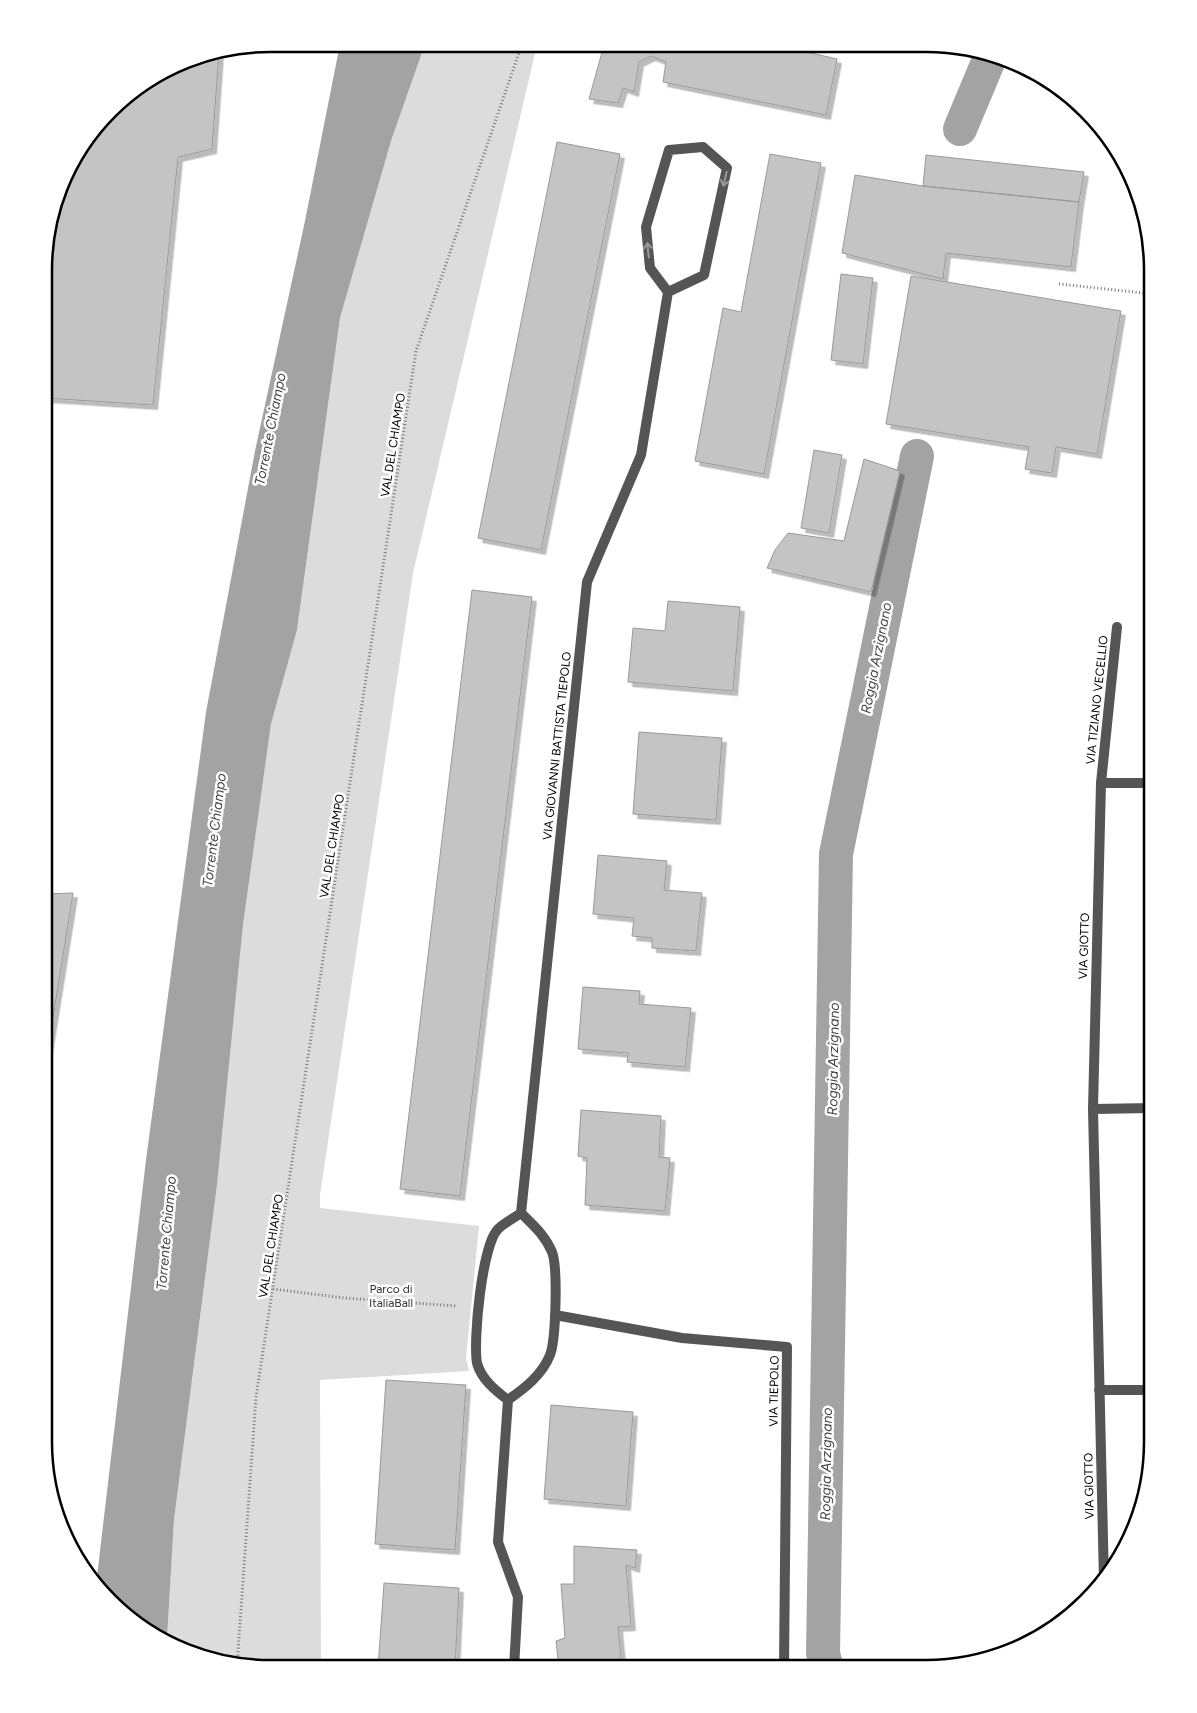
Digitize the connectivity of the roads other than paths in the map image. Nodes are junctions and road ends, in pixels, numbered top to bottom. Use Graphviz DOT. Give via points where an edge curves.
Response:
graph roads {
  1 [pos="668,292"];
  2 [pos="1117,627"];
  3 [pos="1102,783"];
  4 [pos="1144,783"];
  5 [pos="1144,1108"];
  6 [pos="1093,1109"];
  7 [pos="520,1214"];
  8 [pos="556,1315"];
  9 [pos="1099,1390"];
  10 [pos="1144,1390"];
  11 [pos="508,1400"];
  12 [pos="1104,1569"];
  13 [pos="514,1660"];
  14 [pos="784,1660"];
  1 -- 1 [label="street, one-way" via="650,268 646,227 669,150 702,147 728,168 704,275"];
  1 -- 7 [label="street, VIA GIOVANNI BATTISTA TIEPOLO" via="641,456 587,582"];
  2 -- 3 [label="street, VIA TIZIANO VECELLIO"];
  3 -- 4 [label="street, VIA TIZIANO VECELLIO"];
  3 -- 6 [label="street, VIA GIOTTO"];
  5 -- 6 [label="street"];
  6 -- 9 [label="street, VIA GIOTTO"];
  7 -- 8 [label="street" via="542,1233 553,1254"];
  7 -- 11 [label="street" via="497,1229 483,1268 478,1307 477,1364 491,1387"];
  8 -- 11 [label="street" via="550,1355 533,1382"];
  8 -- 14 [label="street, VIA TIEPOLO" via="682,1338 787,1347"];
  9 -- 10 [label="street"];
  9 -- 12 [label="street, VIA GIOTTO"];
  11 -- 13 [label="street" via="498,1542 518,1597"];
}
